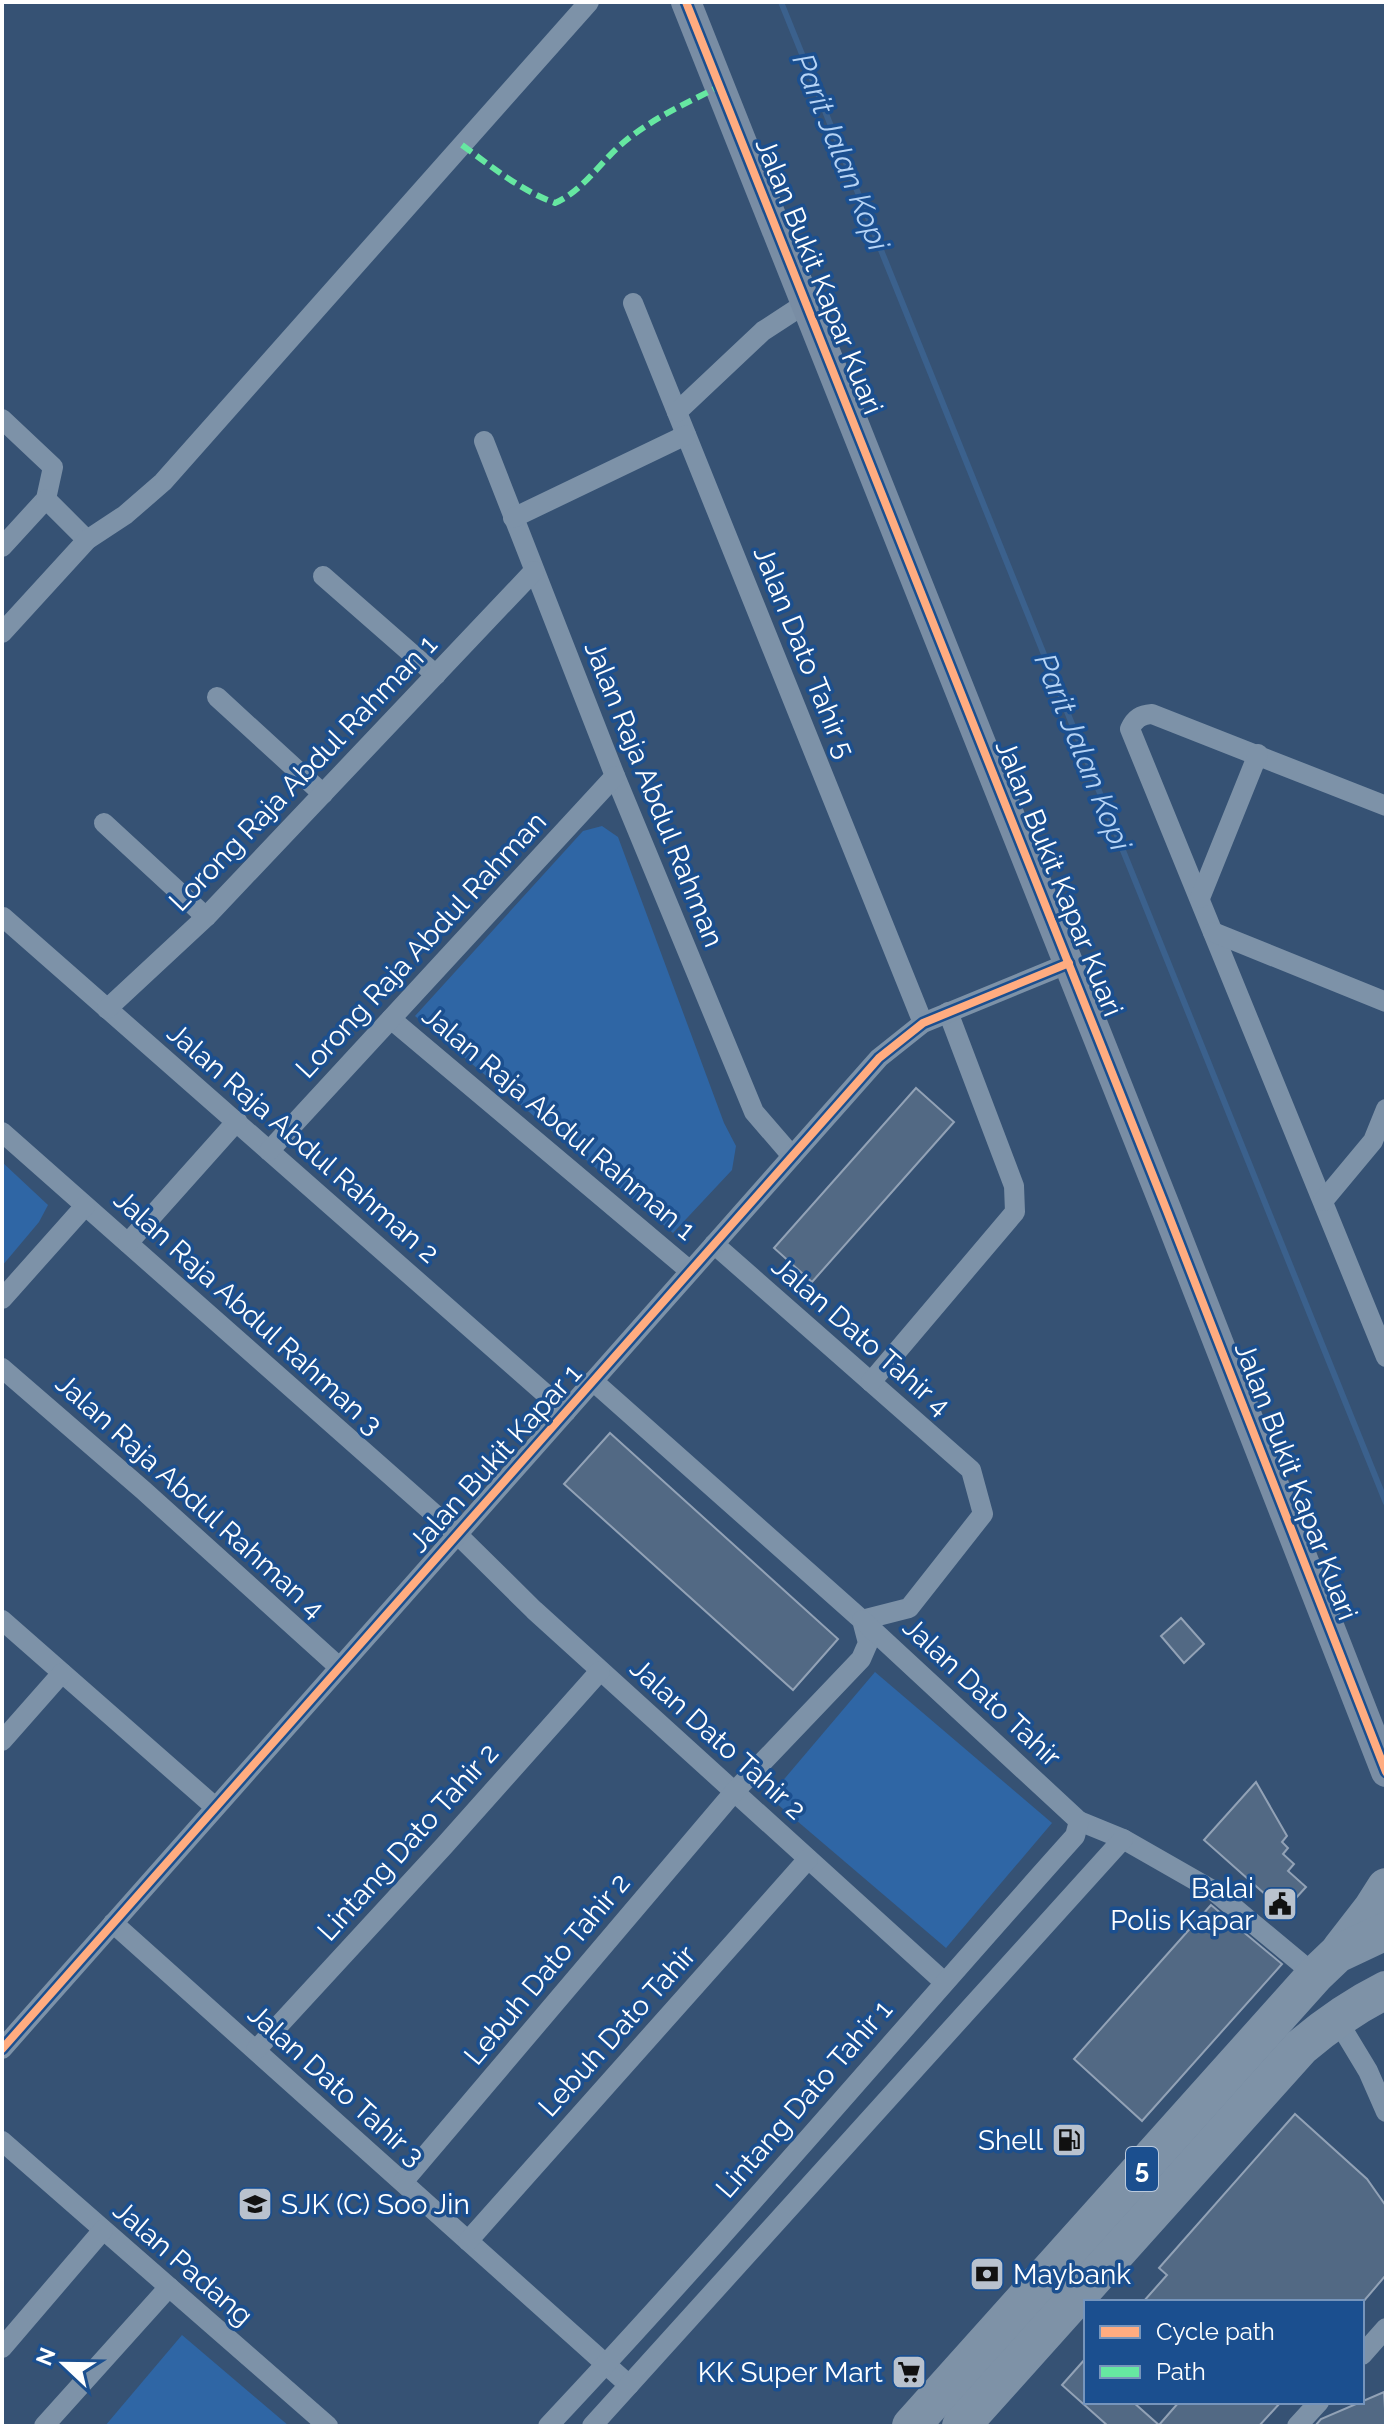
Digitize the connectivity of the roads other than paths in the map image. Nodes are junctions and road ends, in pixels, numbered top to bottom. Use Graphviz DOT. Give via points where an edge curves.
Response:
graph roads {
  1 [pos="589,2"];
  2 [pos="686,2"];
  3 [pos="633,303"];
  4 [pos="806,303"];
  5 [pos="677,412"];
  6 [pos="2,419"];
  7 [pos="686,435"];
  8 [pos="484,441"];
  9 [pos="46,499"];
  10 [pos="513,518"];
  11 [pos="87,540"];
  12 [pos="2,547"];
  13 [pos="534,571"];
  14 [pos="323,576"];
  15 [pos="2,633"];
  16 [pos="436,675"];
  17 [pos="217,697"];
  18 [pos="1258,754"];
  19 [pos="615,776"];
  20 [pos="323,794"];
  21 [pos="1386,806"];
  22 [pos="104,823"];
  23 [pos="1200,898"];
  24 [pos="3,917"];
  25 [pos="206,917"];
  26 [pos="1213,932"];
  27 [pos="1069,963"];
  28 [pos="1386,1002"];
  29 [pos="107,1009"];
  30 [pos="948,1012"];
  31 [pos="391,1019"];
  32 [pos="923,1023"];
  33 [pos="1386,1109"];
  34 [pos="237,1121"];
  35 [pos="2,1132"];
  36 [pos="269,1151"];
  37 [pos="792,1156"];
  38 [pos="1323,1201"];
  39 [pos="85,1206"];
  40 [pos="128,1243"];
  41 [pos="714,1244"];
  42 [pos="690,1271"];
  43 [pos="2,1299"];
  44 [pos="1386,1357"];
  45 [pos="2,1368"];
  46 [pos="593,1381"];
  47 [pos="871,1382"];
  48 [pos="566,1412"];
  49 [pos="457,1534"];
  50 [pos="2,1620"];
  51 [pos="862,1620"];
  52 [pos="339,1667"];
  53 [pos="600,1671"];
  54 [pos="62,1673"];
  55 [pos="2,1741"];
  56 [pos="1386,1772"];
  57 [pos="734,1792"];
  58 [pos="215,1807"];
  59 [pos="1079,1821"];
  60 [pos="1123,1839"];
  61 [pos="808,1859"];
  62 [pos="1386,1887"];
  63 [pos="113,1923"];
  64 [pos="1386,1931"];
  65 [pos="1326,1964"];
  66 [pos="944,1982"];
  67 [pos="1386,1990"];
  68 [pos="1336,2018"];
  69 [pos="2,2049"];
  70 [pos="256,2050"];
  71 [pos="1386,2112"];
  72 [pos="2,2141"];
  73 [pos="403,2182"];
  74 [pos="103,2230"];
  75 [pos="468,2241"];
  76 [pos="169,2287"];
  77 [pos="1386,2328"];
  78 [pos="2,2348"];
  79 [pos="1364,2353"];
  80 [pos="606,2365"];
  81 [pos="629,2385"];
  82 [pos="1317,2404"];
  83 [pos="44,2426"];
  84 [pos="328,2426"];
  85 [pos="548,2426"];
  86 [pos="592,2426"];
  87 [pos="911,2426"];
  88 [pos="961,2426"];
  89 [pos="1297,2426"];
  1 -- 11 [label="street" via="163,482"];
  2 -- 4 [label="street, Jalan Bukit Kapar Kuari"];
  3 -- 5 [label="street, Jalan Dato Tahir 5"];
  4 -- 5 [label="street" via="763,331"];
  4 -- 27 [label="street, Jalan Bukit Kapar Kuari"];
  5 -- 7 [label="street, Jalan Dato Tahir 5"];
  6 -- 9 [label="street" via="53,467"];
  7 -- 10 [label="street"];
  7 -- 32 [label="street, Jalan Dato Tahir 5"];
  8 -- 10 [label="street, Jalan Raja Abdul Rahman"];
  9 -- 11 [label="street"];
  9 -- 12 [label="street"];
  10 -- 13 [label="street, Jalan Raja Abdul Rahman"];
  11 -- 15 [label="street"];
  13 -- 16 [label="street, Lorong Raja Abdul Rahman 1"];
  13 -- 19 [label="street, Jalan Raja Abdul Rahman"];
  14 -- 16 [label="street"];
  16 -- 20 [label="street, Lorong Raja Abdul Rahman 1"];
  17 -- 20 [label="street"];
  18 -- 21 [label="street"];
  18 -- 23 [label="street"];
  18 -- 23 [label="street" via="1152,714 1134,720 1130,729"];
  19 -- 31 [label="street, Lorong Raja Abdul Rahman"];
  19 -- 37 [label="street, Jalan Raja Abdul Rahman" via="754,1112"];
  20 -- 25 [label="street, Lorong Raja Abdul Rahman 1"];
  22 -- 25 [label="street"];
  23 -- 26 [label="street"];
  24 -- 29 [label="street, Jalan Raja Abdul Rahman 2"];
  25 -- 29 [label="street, Lorong Raja Abdul Rahman 1"];
  26 -- 28 [label="street"];
  26 -- 38 [label="street"];
  27 -- 30 [label="street, Jalan Bukit Kapar 1"];
  27 -- 56 [label="street, Jalan Bukit Kapar Kuari"];
  29 -- 34 [label="street, Jalan Raja Abdul Rahman 2"];
  30 -- 32 [label="street, Jalan Bukit Kapar 1"];
  30 -- 47 [label="street" via="1014,1186 1015,1212"];
  31 -- 36 [label="street, Lorong Raja Abdul Rahman"];
  31 -- 42 [label="street, Jalan Raja Abdul Rahman 1"];
  32 -- 37 [label="street, Jalan Bukit Kapar 1" via="879,1058"];
  33 -- 38 [label="street" via="1373,1141"];
  34 -- 36 [label="street, Jalan Raja Abdul Rahman 2"];
  34 -- 40 [label="street"];
  35 -- 39 [label="street, Jalan Raja Abdul Rahman 3"];
  36 -- 48 [label="street, Jalan Raja Abdul Rahman 2"];
  37 -- 41 [label="street, Jalan Bukit Kapar 1"];
  38 -- 44 [label="street"];
  39 -- 40 [label="street, Jalan Raja Abdul Rahman 3"];
  39 -- 43 [label="street"];
  40 -- 49 [label="street, Jalan Raja Abdul Rahman 3"];
  41 -- 42 [label="street, Jalan Bukit Kapar 1"];
  41 -- 47 [label="street, Jalan Dato Tahir 4"];
  42 -- 46 [label="street, Jalan Bukit Kapar 1"];
  45 -- 52 [label="street, Jalan Raja Abdul Rahman 4"];
  46 -- 48 [label="street, Jalan Bukit Kapar 1"];
  46 -- 51 [label="street, Jalan Dato Tahir"];
  47 -- 51 [label="street, Jalan Dato Tahir 4" via="971,1470 983,1514 909,1608"];
  48 -- 49 [label="street, Jalan Bukit Kapar 1"];
  49 -- 52 [label="street, Jalan Bukit Kapar 1"];
  49 -- 53 [label="street, Jalan Dato Tahir 2"];
  50 -- 54 [label="street"];
  51 -- 57 [label="street, Lebuh Dato Tahir 2" via="868,1643 861,1659"];
  51 -- 59 [label="street, Jalan Dato Tahir"];
  52 -- 58 [label="street, Jalan Bukit Kapar 1"];
  53 -- 57 [label="street, Jalan Dato Tahir 2"];
  53 -- 70 [label="street, Lintang Dato Tahir 2"];
  54 -- 55 [label="street"];
  54 -- 58 [label="street"];
  57 -- 61 [label="street, Jalan Dato Tahir 2"];
  57 -- 73 [label="street, Lebuh Dato Tahir 2"];
  58 -- 63 [label="street, Jalan Bukit Kapar 1"];
  59 -- 60 [label="street"];
  59 -- 66 [label="street, Lintang Dato Tahir 1" via="1075,1836"];
  60 -- 65 [label="street"];
  60 -- 81 [label="street"];
  61 -- 66 [label="street, Jalan Dato Tahir 2"];
  61 -- 75 [label="street, Lebuh Dato Tahir"];
  62 -- 65 [label="highway"];
  63 -- 69 [label="street, Jalan Bukit Kapar 1"];
  63 -- 70 [label="street, Jalan Dato Tahir 3"];
  64 -- 65 [label="highway, 5"];
  65 -- 87 [label="highway, 5"];
  66 -- 80 [label="street, Lintang Dato Tahir 1"];
  67 -- 68 [label="highway, 5"];
  68 -- 71 [label="street"];
  68 -- 88 [label="highway, 5" via="1301,2047"];
  70 -- 73 [label="street, Jalan Dato Tahir 3"];
  72 -- 74 [label="street, Jalan Padang"];
  73 -- 75 [label="street, Jalan Dato Tahir 3"];
  74 -- 76 [label="street, Jalan Padang"];
  74 -- 78 [label="street"];
  75 -- 80 [label="street, Jalan Dato Tahir 3"];
  76 -- 83 [label="street"];
  76 -- 84 [label="street, Jalan Padang"];
  77 -- 79 [label="street"];
  80 -- 81 [label="street, Jalan Dato Tahir 3"];
  80 -- 85 [label="street, Lintang Dato Tahir 1"];
  81 -- 86 [label="street"];
  82 -- 89 [label="street"];
}
